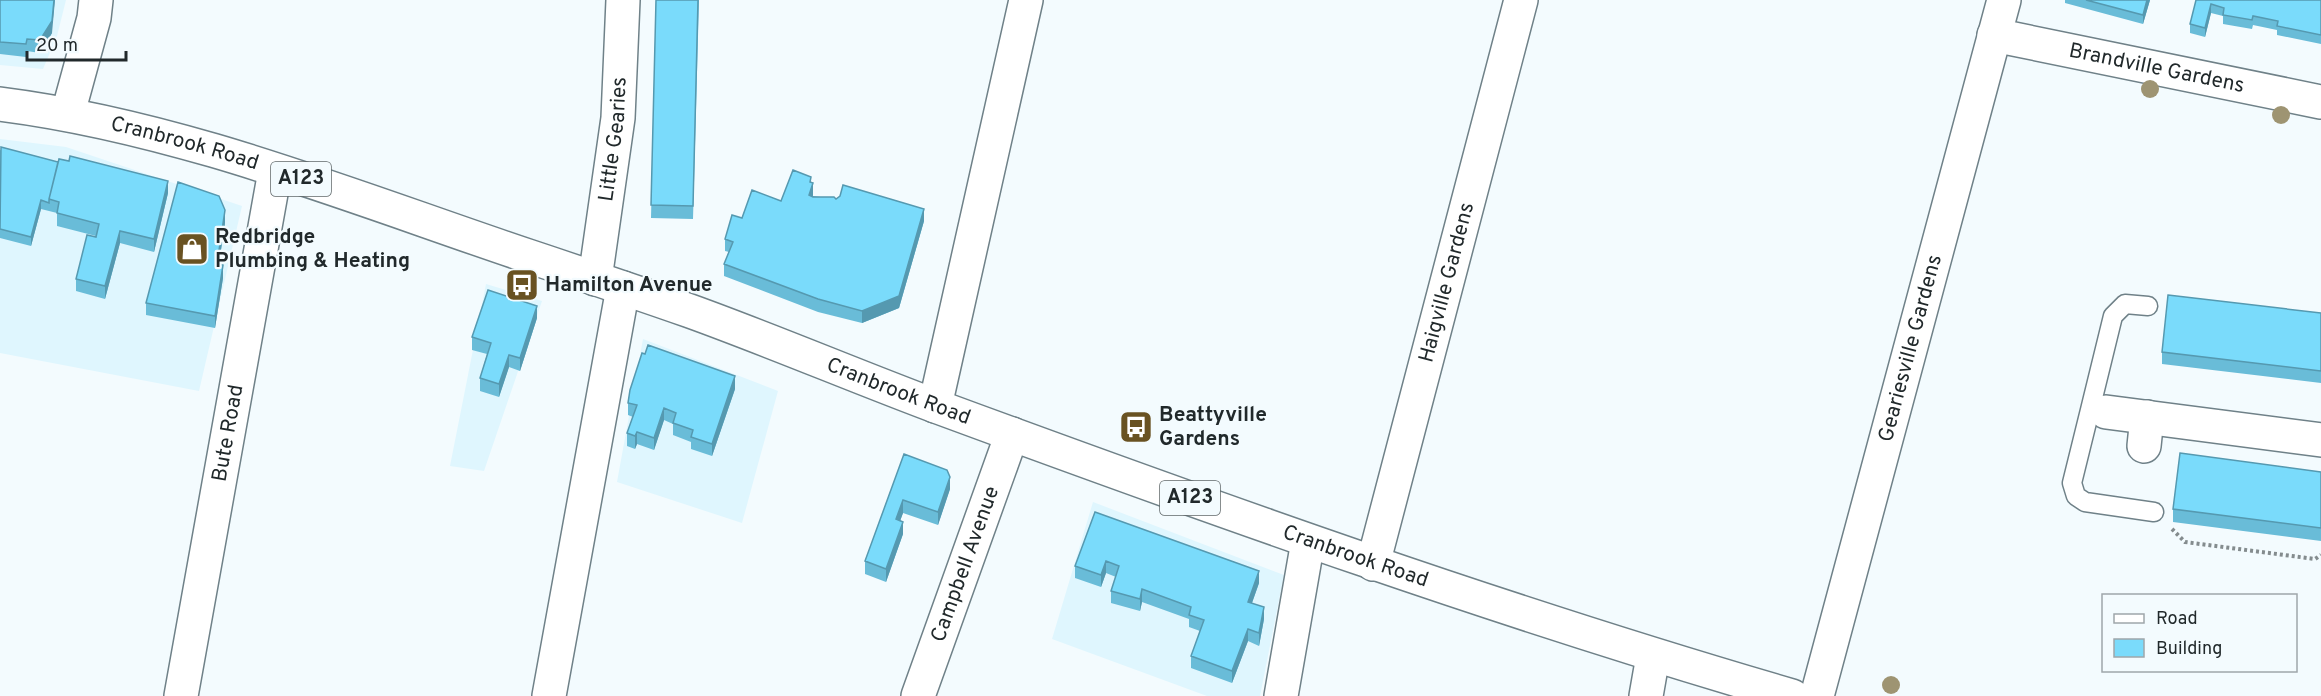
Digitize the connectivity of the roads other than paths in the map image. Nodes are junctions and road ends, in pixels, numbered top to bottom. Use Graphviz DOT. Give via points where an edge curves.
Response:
graph roads {
  1 [pos="96,0"];
  2 [pos="623,0"];
  3 [pos="1026,0"];
  4 [pos="1521,0"];
  5 [pos="2004,0"];
  6 [pos="1994,35"];
  7 [pos="2321,102"];
  8 [pos="0,104"];
  9 [pos="68,113"];
  10 [pos="275,171"];
  11 [pos="609,283"];
  12 [pos="2148,306"];
  13 [pos="935,406"];
  14 [pos="2098,411"];
  15 [pos="1012,434"];
  16 [pos="2321,440"];
  17 [pos="2154,512"];
  18 [pos="1308,541"];
  19 [pos="1373,564"];
  20 [pos="1653,656"];
  21 [pos="181,696"];
  22 [pos="549,696"];
  23 [pos="918,696"];
  24 [pos="1281,696"];
  25 [pos="1646,696"];
  26 [pos="1792,696"];
  27 [pos="1817,696"];
  1 -- 9 [label="street"];
  2 -- 11 [label="street, Little Gearies"];
  3 -- 13 [label="street"];
  4 -- 19 [label="street, Haigville Gardens"];
  5 -- 6 [label="street, Geariesville Gardens"];
  6 -- 7 [label="street, Brandville Gardens"];
  6 -- 27 [label="street, Geariesville Gardens"];
  8 -- 9 [label="street, Cranbrook Road / A123"];
  9 -- 10 [label="street, Cranbrook Road / A123"];
  10 -- 11 [label="street, Cranbrook Road / A123"];
  10 -- 21 [label="street, Bute Road"];
  11 -- 13 [label="street, Cranbrook Road / A123"];
  11 -- 22 [label="street"];
  12 -- 14 [label="lane" via="2125,304 2113,316"];
  13 -- 15 [label="street, Cranbrook Road / A123"];
  14 -- 16 [label="street" via="2145,432"];
  14 -- 17 [label="lane" via="2072,483 2076,496 2085,502"];
  15 -- 18 [label="street, Cranbrook Road / A123"];
  15 -- 23 [label="street, Campbell Avenue"];
  18 -- 19 [label="street, Cranbrook Road / A123"];
  18 -- 24 [label="street"];
  19 -- 20 [label="street, Cranbrook Road / A123"];
  20 -- 25 [label="street"];
  20 -- 26 [label="street, Cranbrook Road / A123"];
}
